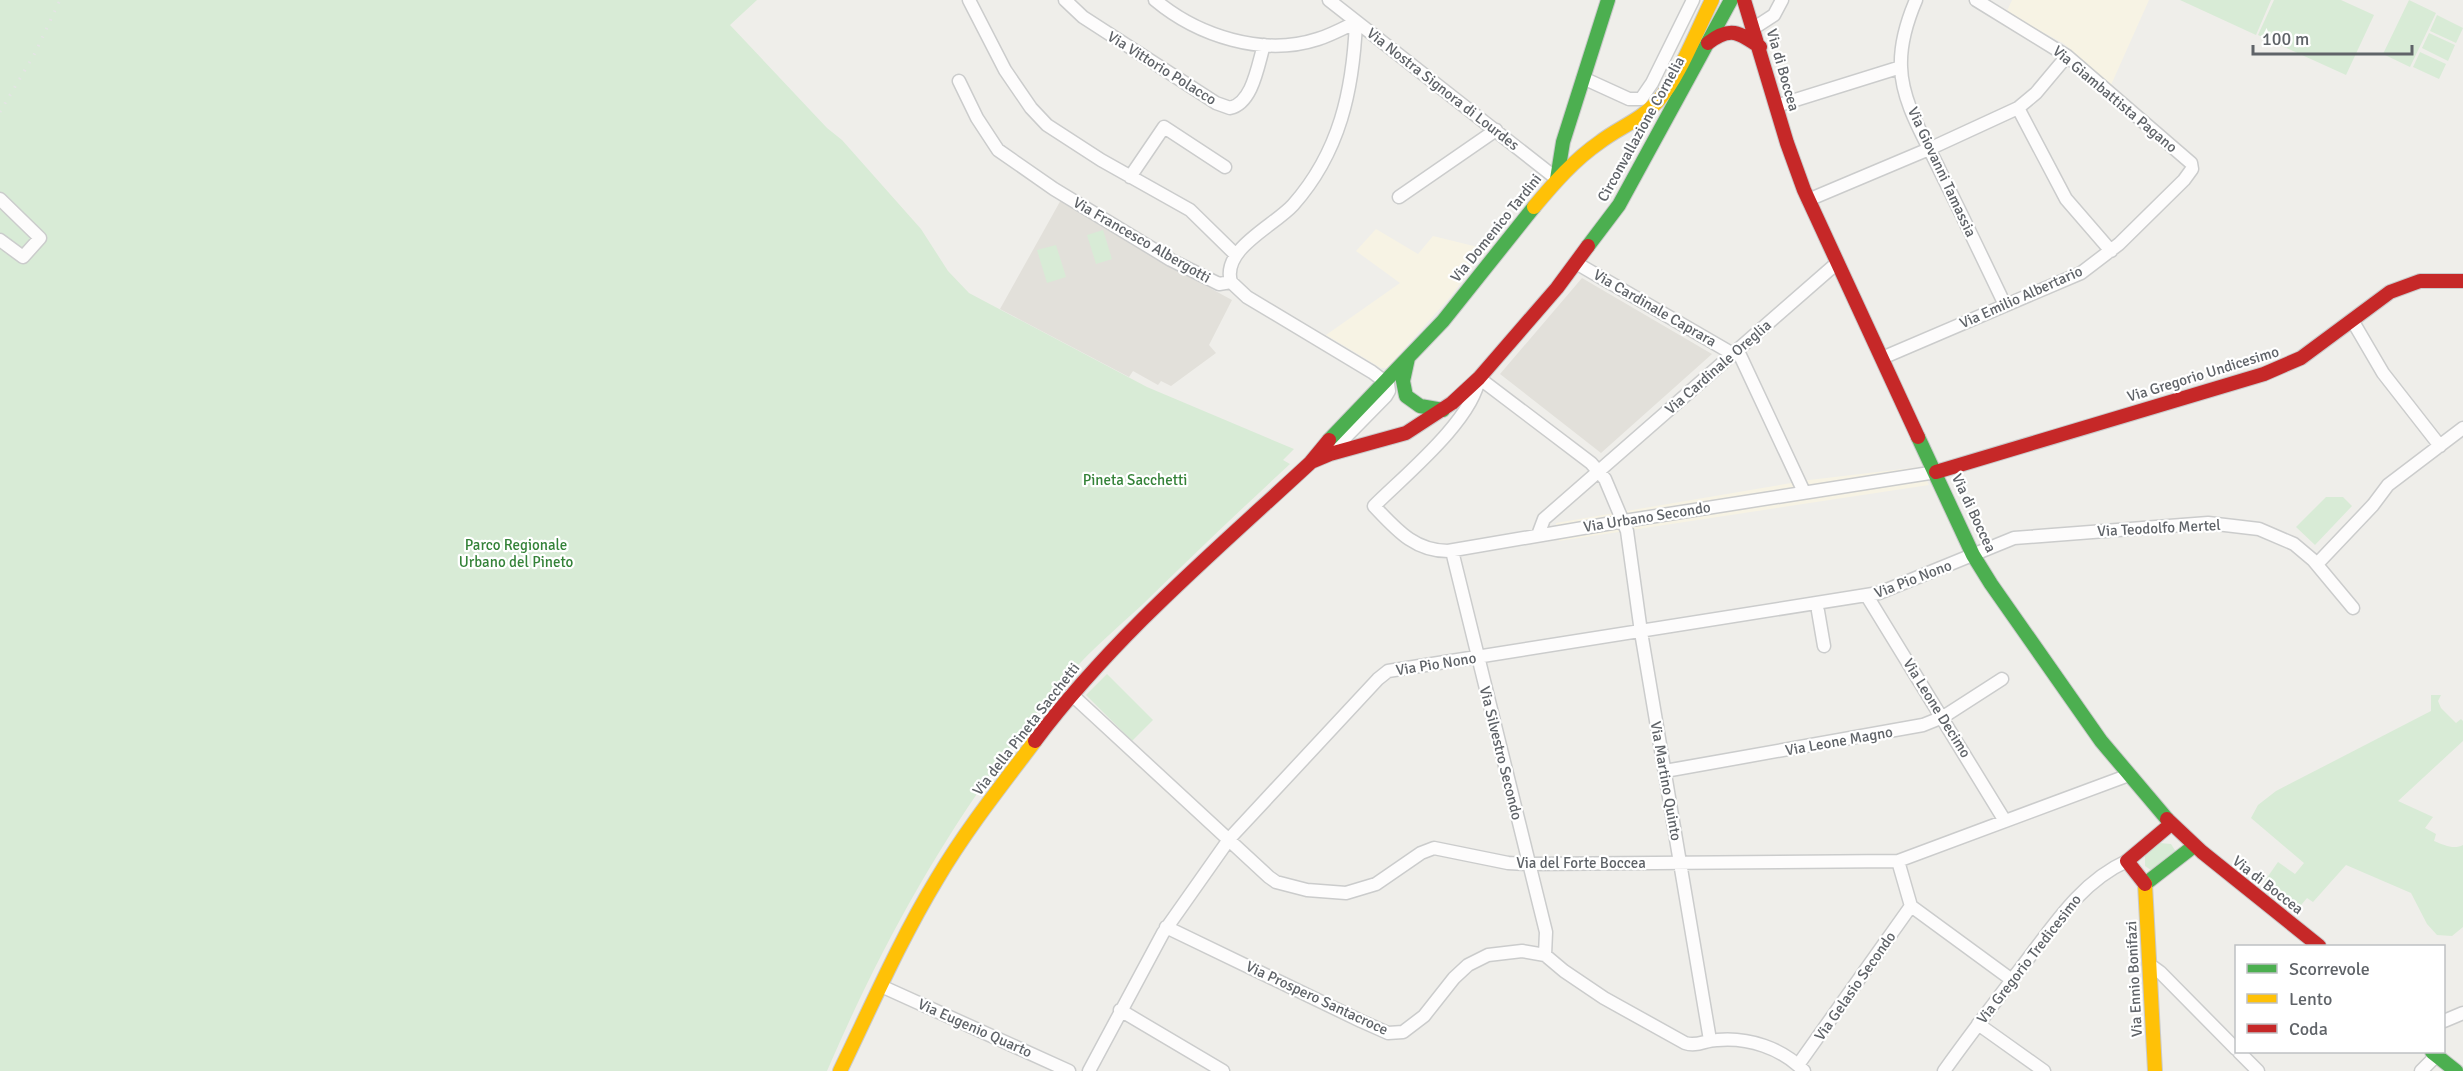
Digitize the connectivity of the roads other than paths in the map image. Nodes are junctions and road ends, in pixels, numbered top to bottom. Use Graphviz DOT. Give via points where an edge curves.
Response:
graph roads {
  1 [pos="969,0"];
  2 [pos="1065,0"];
  3 [pos="1155,0"];
  4 [pos="1329,0"];
  5 [pos="1608,0"];
  6 [pos="1693,0"];
  7 [pos="1712,0"];
  8 [pos="1731,0"];
  9 [pos="1744,0"];
  10 [pos="1782,0"];
  11 [pos="1916,0"];
  12 [pos="1976,0"];
  13 [pos="1356,22"];
  14 [pos="1754,28"];
  15 [pos="1708,43"];
  16 [pos="1264,45"];
  17 [pos="1760,47"];
  18 [pos="2067,56"];
  19 [pos="1901,67"];
  20 [pos="1583,78"];
  21 [pos="959,81"];
  22 [pos="1776,106"];
  23 [pos="2018,108"];
  24 [pos="1497,130"];
  25 [pos="1929,149"];
  26 [pos="2191,163"];
  27 [pos="1225,167"];
  28 [pos="1131,177"];
  29 [pos="1557,179"];
  30 [pos="1399,197"];
  31 [pos="0,199"];
  32 [pos="1808,200"];
  33 [pos="0,240"];
  34 [pos="2111,251"];
  35 [pos="1235,254"];
  36 [pos="1576,263"];
  37 [pos="1837,263"];
  38 [pos="2463,281"];
  39 [pos="1231,282"];
  40 [pos="2005,304"];
  41 [pos="2352,320"];
  42 [pos="1735,352"];
  43 [pos="1407,358"];
  44 [pos="1882,358"];
  45 [pos="1479,378"];
  46 [pos="1385,381"];
  47 [pos="1443,410"];
  48 [pos="2463,428"];
  49 [pos="2440,446"];
  50 [pos="1330,454"];
  51 [pos="1310,463"];
  52 [pos="1598,470"];
  53 [pos="1936,472"];
  54 [pos="1804,492"];
  55 [pos="1374,506"];
  56 [pos="1624,521"];
  57 [pos="1538,535"];
  58 [pos="1452,551"];
  59 [pos="1973,555"];
  60 [pos="2317,564"];
  61 [pos="1867,596"];
  62 [pos="2353,608"];
  63 [pos="1818,611"];
  64 [pos="1641,632"];
  65 [pos="1824,646"];
  66 [pos="1478,658"];
  67 [pos="2002,679"];
  68 [pos="1071,694"];
  69 [pos="1943,717"];
  70 [pos="1665,771"];
  71 [pos="2128,775"];
  72 [pos="2005,822"];
  73 [pos="2171,824"];
  74 [pos="1230,838"];
  75 [pos="2194,846"];
  76 [pos="1898,861"];
  77 [pos="2127,861"];
  78 [pos="1680,862"];
  79 [pos="1527,864"];
  80 [pos="2145,884"];
  81 [pos="1911,906"];
  82 [pos="1166,927"];
  83 [pos="2318,945"];
  84 [pos="1545,955"];
  85 [pos="2149,964"];
  86 [pos="2012,980"];
  87 [pos="881,986"];
  88 [pos="1120,1010"];
  89 [pos="2463,1013"];
  90 [pos="2445,1021"];
  91 [pos="1978,1024"];
  92 [pos="1710,1040"];
  93 [pos="2235,1047"];
  94 [pos="2241,1053"];
  95 [pos="2434,1053"];
  96 [pos="1801,1068"];
  97 [pos="840,1071"];
  98 [pos="1069,1071"];
  99 [pos="1089,1071"];
  100 [pos="1223,1071"];
  101 [pos="1944,1071"];
  102 [pos="2044,1071"];
  103 [pos="2156,1071"];
  104 [pos="2258,1071"];
  105 [pos="2421,1071"];
  106 [pos="2456,1071"];
  1 -- 28 [label="street" via="1001,64 1043,121 1056,133"];
  2 -- 16 [label="street, Via Vittorio Polacco" via="1130,48 1230,108 1246,96"];
  3 -- 16 [label="street" via="1204,30"];
  4 -- 13 [label="street, Via Nostra Signora di Lourdes"];
  5 -- 20 [label="main road, Via Domenico Tardini"];
  6 -- 20 [label="street, Circonvallazione Cornelia" via="1641,99 1629,99"];
  7 -- 29 [label="main road, Circonvallazione Cornelia" via="1657,102 1593,147"];
  8 -- 15 [label="main road, Circonvallazione Cornelia"];
  9 -- 14 [label="main road, Via di Boccea"];
  10 -- 14 [label="street" via="1774,15"];
  11 -- 19 [label="street, Via Giovanni Tamassia" via="1905,30"];
  12 -- 18 [label="street, Via Giambattista Pagano"];
  13 -- 16 [label="street" via="1311,41"];
  13 -- 24 [label="street, Via Nostra Signora di Lourdes"];
  13 -- 35 [label="street" via="1349,97 1324,158 1287,211"];
  14 -- 17 [label="main road, Via di Boccea"];
  15 -- 17 [label="main road" via="1721,33 1734,32"];
  15 -- 36 [label="main road, Circonvallazione Cornelia" via="1628,190"];
  17 -- 22 [label="main road, Via di Boccea"];
  18 -- 23 [label="street"];
  18 -- 26 [label="street, Via Giambattista Pagano"];
  19 -- 22 [label="street"];
  19 -- 25 [label="street, Via Giovanni Tamassia" via="1909,102"];
  20 -- 29 [label="main road, Via Domenico Tardini" via="1563,142"];
  21 -- 39 [label="street, Via Francesco Albergotti" via="998,150 1171,260 1219,284"];
  22 -- 32 [label="main road, Via di Boccea"];
  23 -- 25 [label="street"];
  23 -- 34 [label="street" via="2066,199"];
  24 -- 29 [label="street, Via Nostra Signora di Lourdes"];
  24 -- 30 [label="street"];
  25 -- 32 [label="street"];
  25 -- 40 [label="street, Via Giovanni Tamassia"];
  26 -- 34 [label="street, Via Emilio Albertario" via="2190,174"];
  27 -- 28 [label="street" via="1164,127"];
  28 -- 35 [label="street" via="1190,210"];
  29 -- 43 [label="main road, Via Domenico Tardini" via="1443,321"];
  31 -- 33 [label="street" via="40,238 23,257"];
  32 -- 37 [label="main road, Via di Boccea"];
  34 -- 40 [label="street, Via Emilio Albertario" via="2073,277"];
  35 -- 39 [label="street" via="1230,267"];
  36 -- 42 [label="street, Via Cardinale Caprara"];
  36 -- 45 [label="main road, Circonvallazione Cornelia"];
  37 -- 42 [label="street, Via Cardinale Oreglia"];
  37 -- 44 [label="main road, Via di Boccea"];
  38 -- 41 [label="main road, Via Gregorio Undicesimo" via="2431,280 2407,285 2382,297"];
  39 -- 46 [label="street, Via Francesco Albergotti" via="1247,297"];
  40 -- 44 [label="street, Via Emilio Albertario"];
  41 -- 49 [label="street" via="2383,373"];
  41 -- 53 [label="main road, Via Gregorio Undicesimo" via="2294,362 2264,374"];
  42 -- 52 [label="street, Via Cardinale Oreglia"];
  42 -- 54 [label="street"];
  43 -- 46 [label="main road, Via Domenico Tardini"];
  43 -- 47 [label="main road" via="1401,376 1404,393 1419,405"];
  44 -- 53 [label="main road, Via di Boccea"];
  45 -- 47 [label="main road, Circonvallazione Cornelia"];
  45 -- 52 [label="street"];
  45 -- 55 [label="street, Circonvallazione Cornelia" via="1477,390 1453,427"];
  46 -- 50 [label="street, Via Domenico Tardini" via="1388,394"];
  46 -- 51 [label="main road, Via Domenico Tardini"];
  47 -- 50 [label="main road, Circonvallazione Cornelia" via="1406,433"];
  48 -- 49 [label="street"];
  49 -- 60 [label="street" via="2388,485"];
  50 -- 51 [label="main road, Circonvallazione Cornelia"];
  51 -- 68 [label="main road, Via della Pineta Sacchetti" via="1168,595"];
  52 -- 56 [label="street, Via Martino Quinto"];
  52 -- 57 [label="street, Via Cardinale Oreglia" via="1544,519"];
  53 -- 54 [label="street, Via Urbano Secondo"];
  53 -- 59 [label="main road, Via di Boccea"];
  54 -- 56 [label="street, Via Urbano Secondo"];
  55 -- 58 [label="street, Via Urbano Secondo" via="1413,543 1431,550"];
  56 -- 57 [label="street, Via Urbano Secondo"];
  56 -- 64 [label="street, Via Martino Quinto"];
  57 -- 58 [label="street, Via Urbano Secondo"];
  58 -- 66 [label="street, Via Silvestro Secondo"];
  59 -- 60 [label="street, Via Teodolfo Mertel" via="2014,538 2216,523 2275,535 2300,548"];
  59 -- 61 [label="street, Via Pio Nono"];
  59 -- 71 [label="main road, Via di Boccea"];
  60 -- 62 [label="street, Via Teodolfo Mertel"];
  61 -- 64 [label="street, Via Pio Nono"];
  61 -- 69 [label="street, Via Leone Decimo"];
  63 -- 65 [label="street"];
  64 -- 66 [label="street, Via Pio Nono"];
  64 -- 70 [label="street, Via Martino Quinto"];
  66 -- 74 [label="street, Via Pio Nono" via="1388,671 1381,676"];
  66 -- 79 [label="street, Via Silvestro Secondo"];
  67 -- 69 [label="street, Via Leone Magno"];
  68 -- 74 [label="street, Via del Forte Boccea"];
  68 -- 87 [label="main road, Via della Pineta Sacchetti" via="966,833 926,897"];
  69 -- 70 [label="street, Via Leone Magno" via="1915,727"];
  69 -- 72 [label="street, Via Leone Decimo"];
  70 -- 78 [label="street, Via Martino Quinto"];
  71 -- 72 [label="street, Via del Forte Boccea"];
  71 -- 73 [label="main road, Via di Boccea"];
  72 -- 76 [label="street, Via del Forte Boccea"];
  73 -- 75 [label="main road, Via di Boccea"];
  73 -- 77 [label="main road"];
  74 -- 79 [label="street, Via del Forte Boccea" via="1276,882 1329,893 1346,893 1376,884 1420,853 1434,848"];
  74 -- 82 [label="street, Via Pio Nono"];
  75 -- 80 [label="main road"];
  75 -- 83 [label="main road, Via di Boccea"];
  76 -- 78 [label="street, Via del Forte Boccea"];
  76 -- 81 [label="street"];
  77 -- 80 [label="main road"];
  77 -- 86 [label="street, Via Gregorio Tredicesimo" via="2083,890"];
  78 -- 79 [label="street, Via del Forte Boccea"];
  78 -- 92 [label="street, Via Martino Quinto"];
  79 -- 84 [label="street, Via Silvestro Secondo" via="1546,932"];
  80 -- 85 [label="main road, Via Ennio Bonifazi"];
  81 -- 86 [label="street"];
  81 -- 96 [label="street, Via Gelasio Secondo"];
  82 -- 84 [label="street, Via Prospero Santacroce" via="1393,1034 1414,1024 1458,973 1479,959 1515,951"];
  82 -- 88 [label="street, Via Pio Nono"];
  84 -- 92 [label="street" via="1604,998 1674,1038 1693,1045"];
  85 -- 93 [label="street"];
  85 -- 103 [label="main road, Via Ennio Bonifazi"];
  86 -- 91 [label="street, Via Gregorio Tredicesimo"];
  87 -- 97 [label="main road, Via della Pineta Sacchetti"];
  87 -- 98 [label="street, Via Eugenio Quarto"];
  88 -- 99 [label="street, Via Pio Nono"];
  88 -- 100 [label="street"];
  89 -- 90 [label="street"];
  91 -- 101 [label="street, Via Gregorio Tredicesimo"];
  91 -- 102 [label="street"];
  92 -- 96 [label="street" via="1732,1040 1773,1049"];
  94 -- 104 [label="street"];
  95 -- 105 [label="street"];
  95 -- 106 [label="main road"];
}
